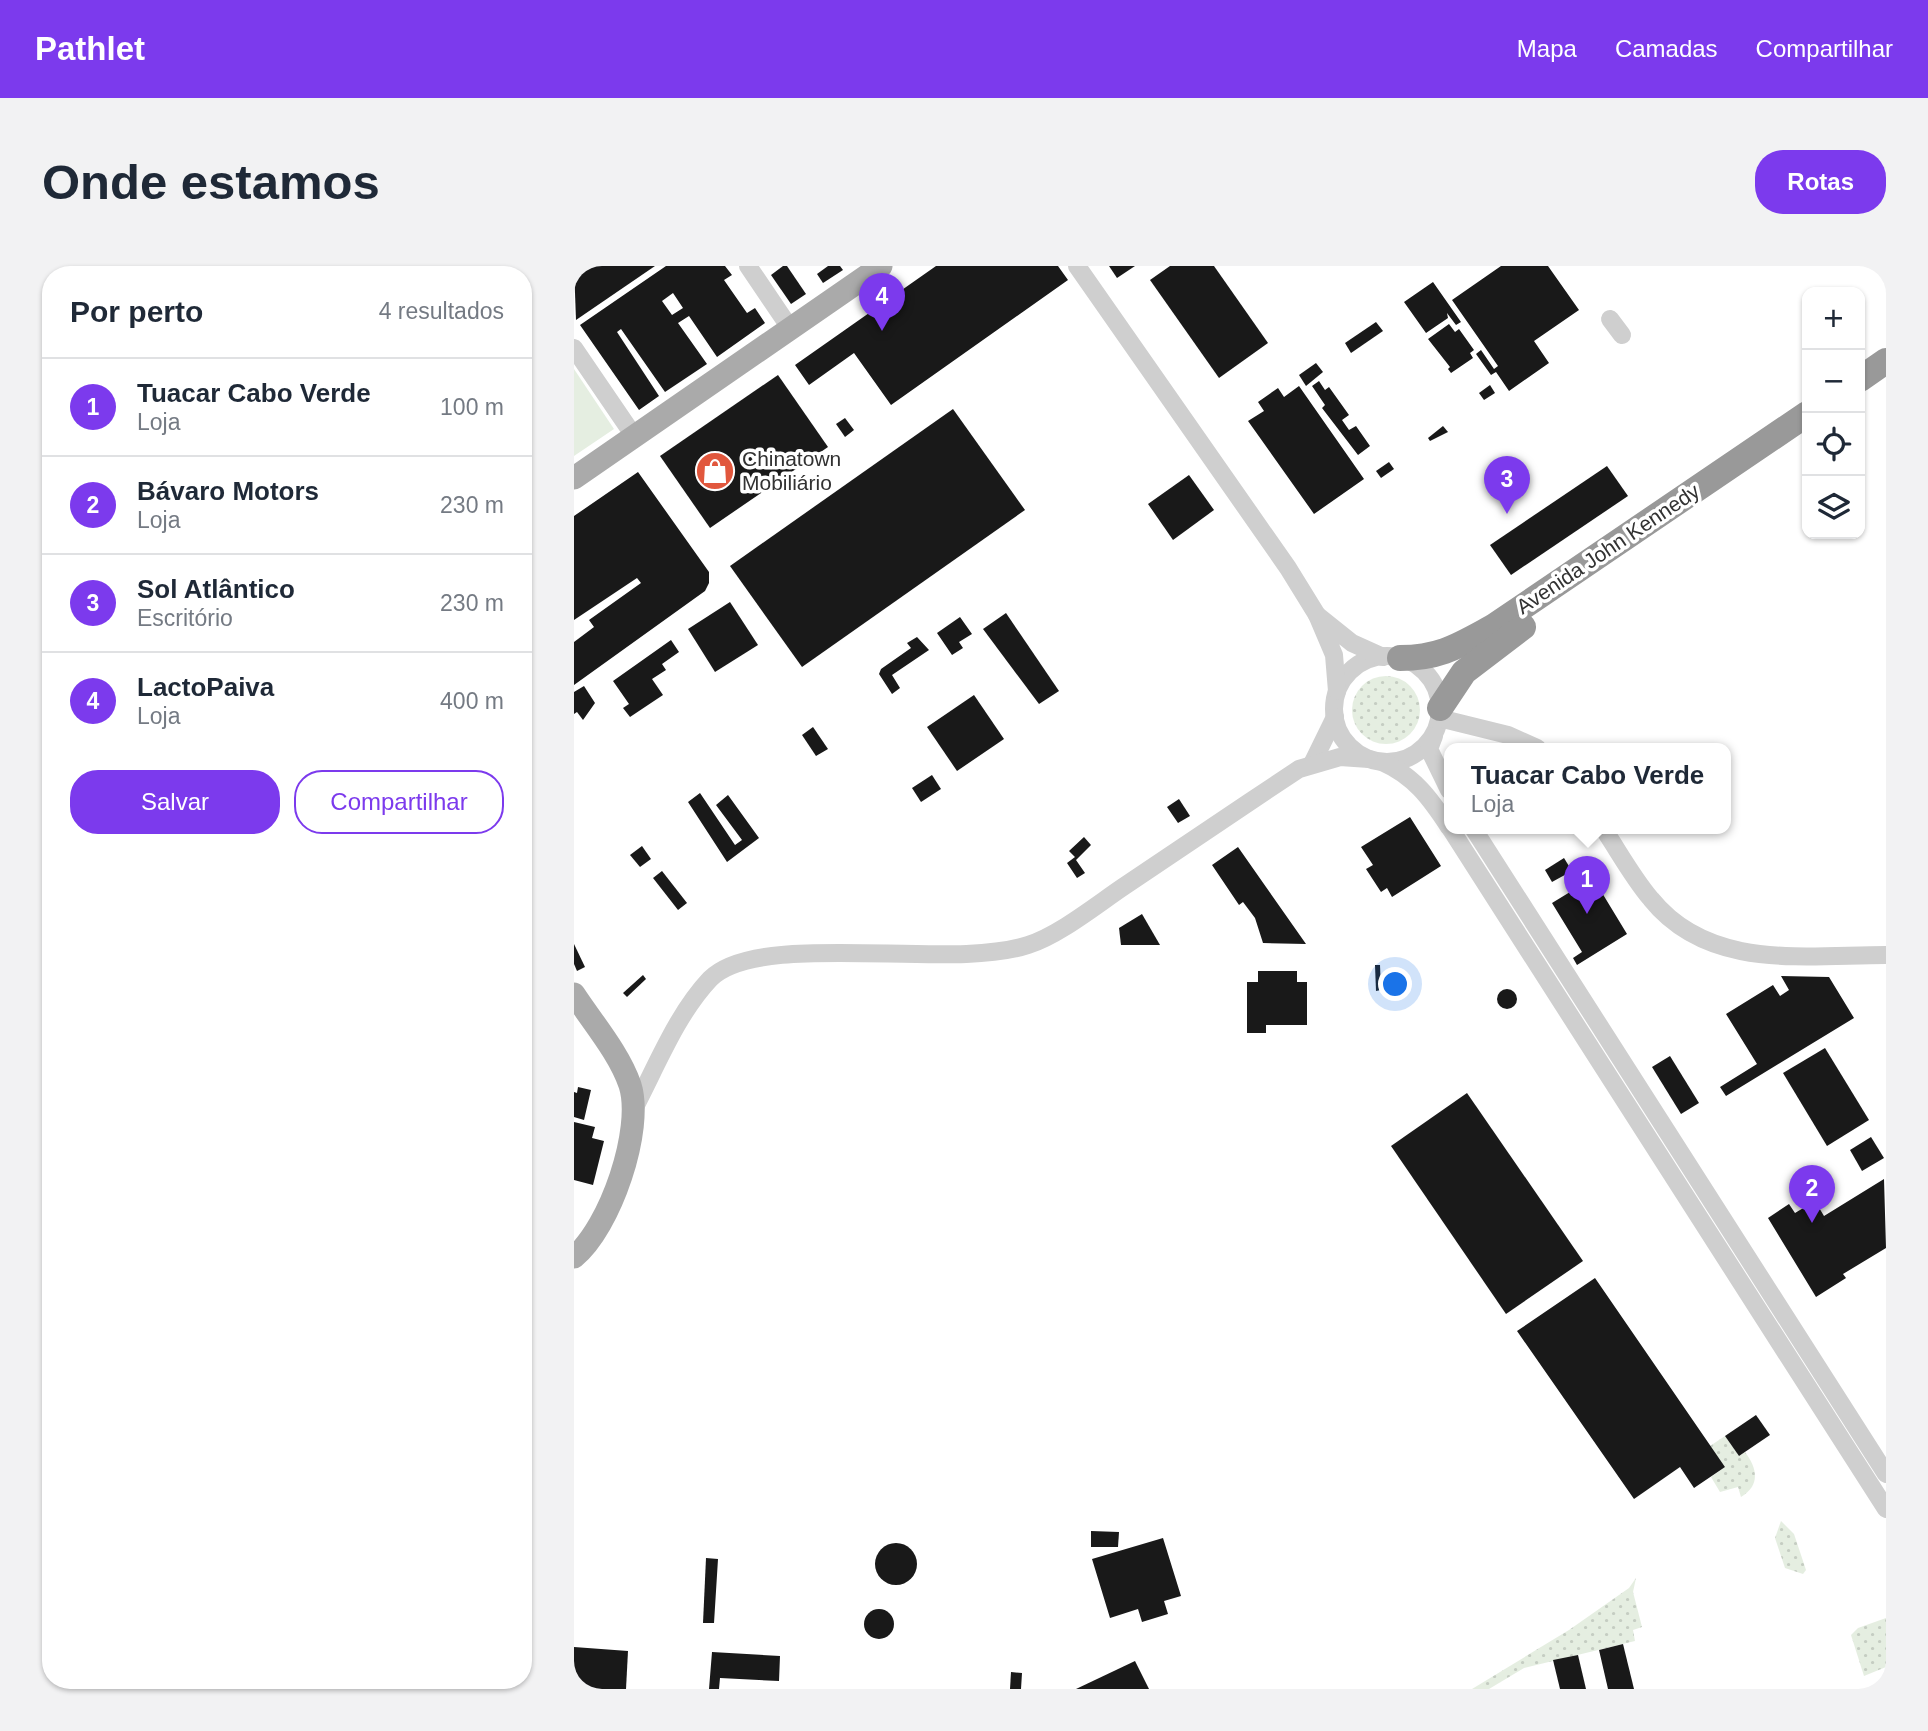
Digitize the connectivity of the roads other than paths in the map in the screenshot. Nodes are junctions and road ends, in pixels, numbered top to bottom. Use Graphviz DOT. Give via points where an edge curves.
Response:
graph roads {
  1 [pos="748,266"];
  2 [pos="881,266"];
  3 [pos="1077,266"];
  4 [pos="1610,319"];
  5 [pos="789,328"];
  6 [pos="1622,335"];
  7 [pos="574,348"];
  8 [pos="1886,361"];
  9 [pos="1865,376"];
  10 [pos="1886,382"];
  11 [pos="1865,397"];
  12 [pos="1802,417"];
  13 [pos="634,436"];
  14 [pos="1802,438"];
  15 [pos="574,478"];
  16 [pos="1317,615"];
  17 [pos="1391,657"];
  18 [pos="1337,691"];
  19 [pos="1335,717"];
  20 [pos="1438,719"];
  21 [pos="1526,743"];
  22 [pos="1375,761"];
  23 [pos="1312,762"];
  24 [pos="1444,780"];
  25 [pos="1444,820"];
  26 [pos="1453,834"];
  27 [pos="1477,834"];
  28 [pos="1607,834"];
  29 [pos="1886,955"];
  30 [pos="574,994"];
  31 [pos="635,1107"];
  32 [pos="574,1257"];
  33 [pos="1886,1474"];
  34 [pos="1886,1509"];
  1 -- 5 [label="street"];
  2 -- 5 [label="main road"];
  3 -- 16 [label="street"];
  4 -- 6 [label="street"];
  5 -- 13 [label="main road"];
  7 -- 13 [label="street"];
  8 -- 9 [label="highway"];
  10 -- 11 [label="highway"];
  12 -- 17 [label="highway, Avenida John Kennedy" via="1493,627 1448,652 1421,658"];
  13 -- 15 [label="main road"];
  14 -- 20 [label="highway, Avenida John Kennedy" via="1500,642 1464,672"];
  16 -- 17 [label="street" via="1352,643"];
  16 -- 18 [label="street" via="1334,655"];
  17 -- 18 [label="street" via="1355,667"];
  17 -- 20 [label="street" via="1415,665 1428,676 1437,691"];
  18 -- 19 [label="street"];
  19 -- 22 [label="street" via="1346,743"];
  19 -- 23 [label="street"];
  20 -- 21 [label="street"];
  20 -- 22 [label="street" via="1426,745 1413,755"];
  20 -- 24 [label="street" via="1429,750"];
  22 -- 23 [label="street" via="1340,757"];
  22 -- 25 [label="street" via="1420,786"];
  23 -- 31 [label="street" via="1028,945 967,955 796,954 730,966 712,977 686,1012"];
  26 -- 34 [label="street"];
  27 -- 33 [label="street"];
  28 -- 29 [label="street" via="1651,900 1704,940 1772,957"];
  30 -- 31 [label="main road" via="625,1073"];
  31 -- 32 [label="main road" via="611,1203 593,1237"];
}
